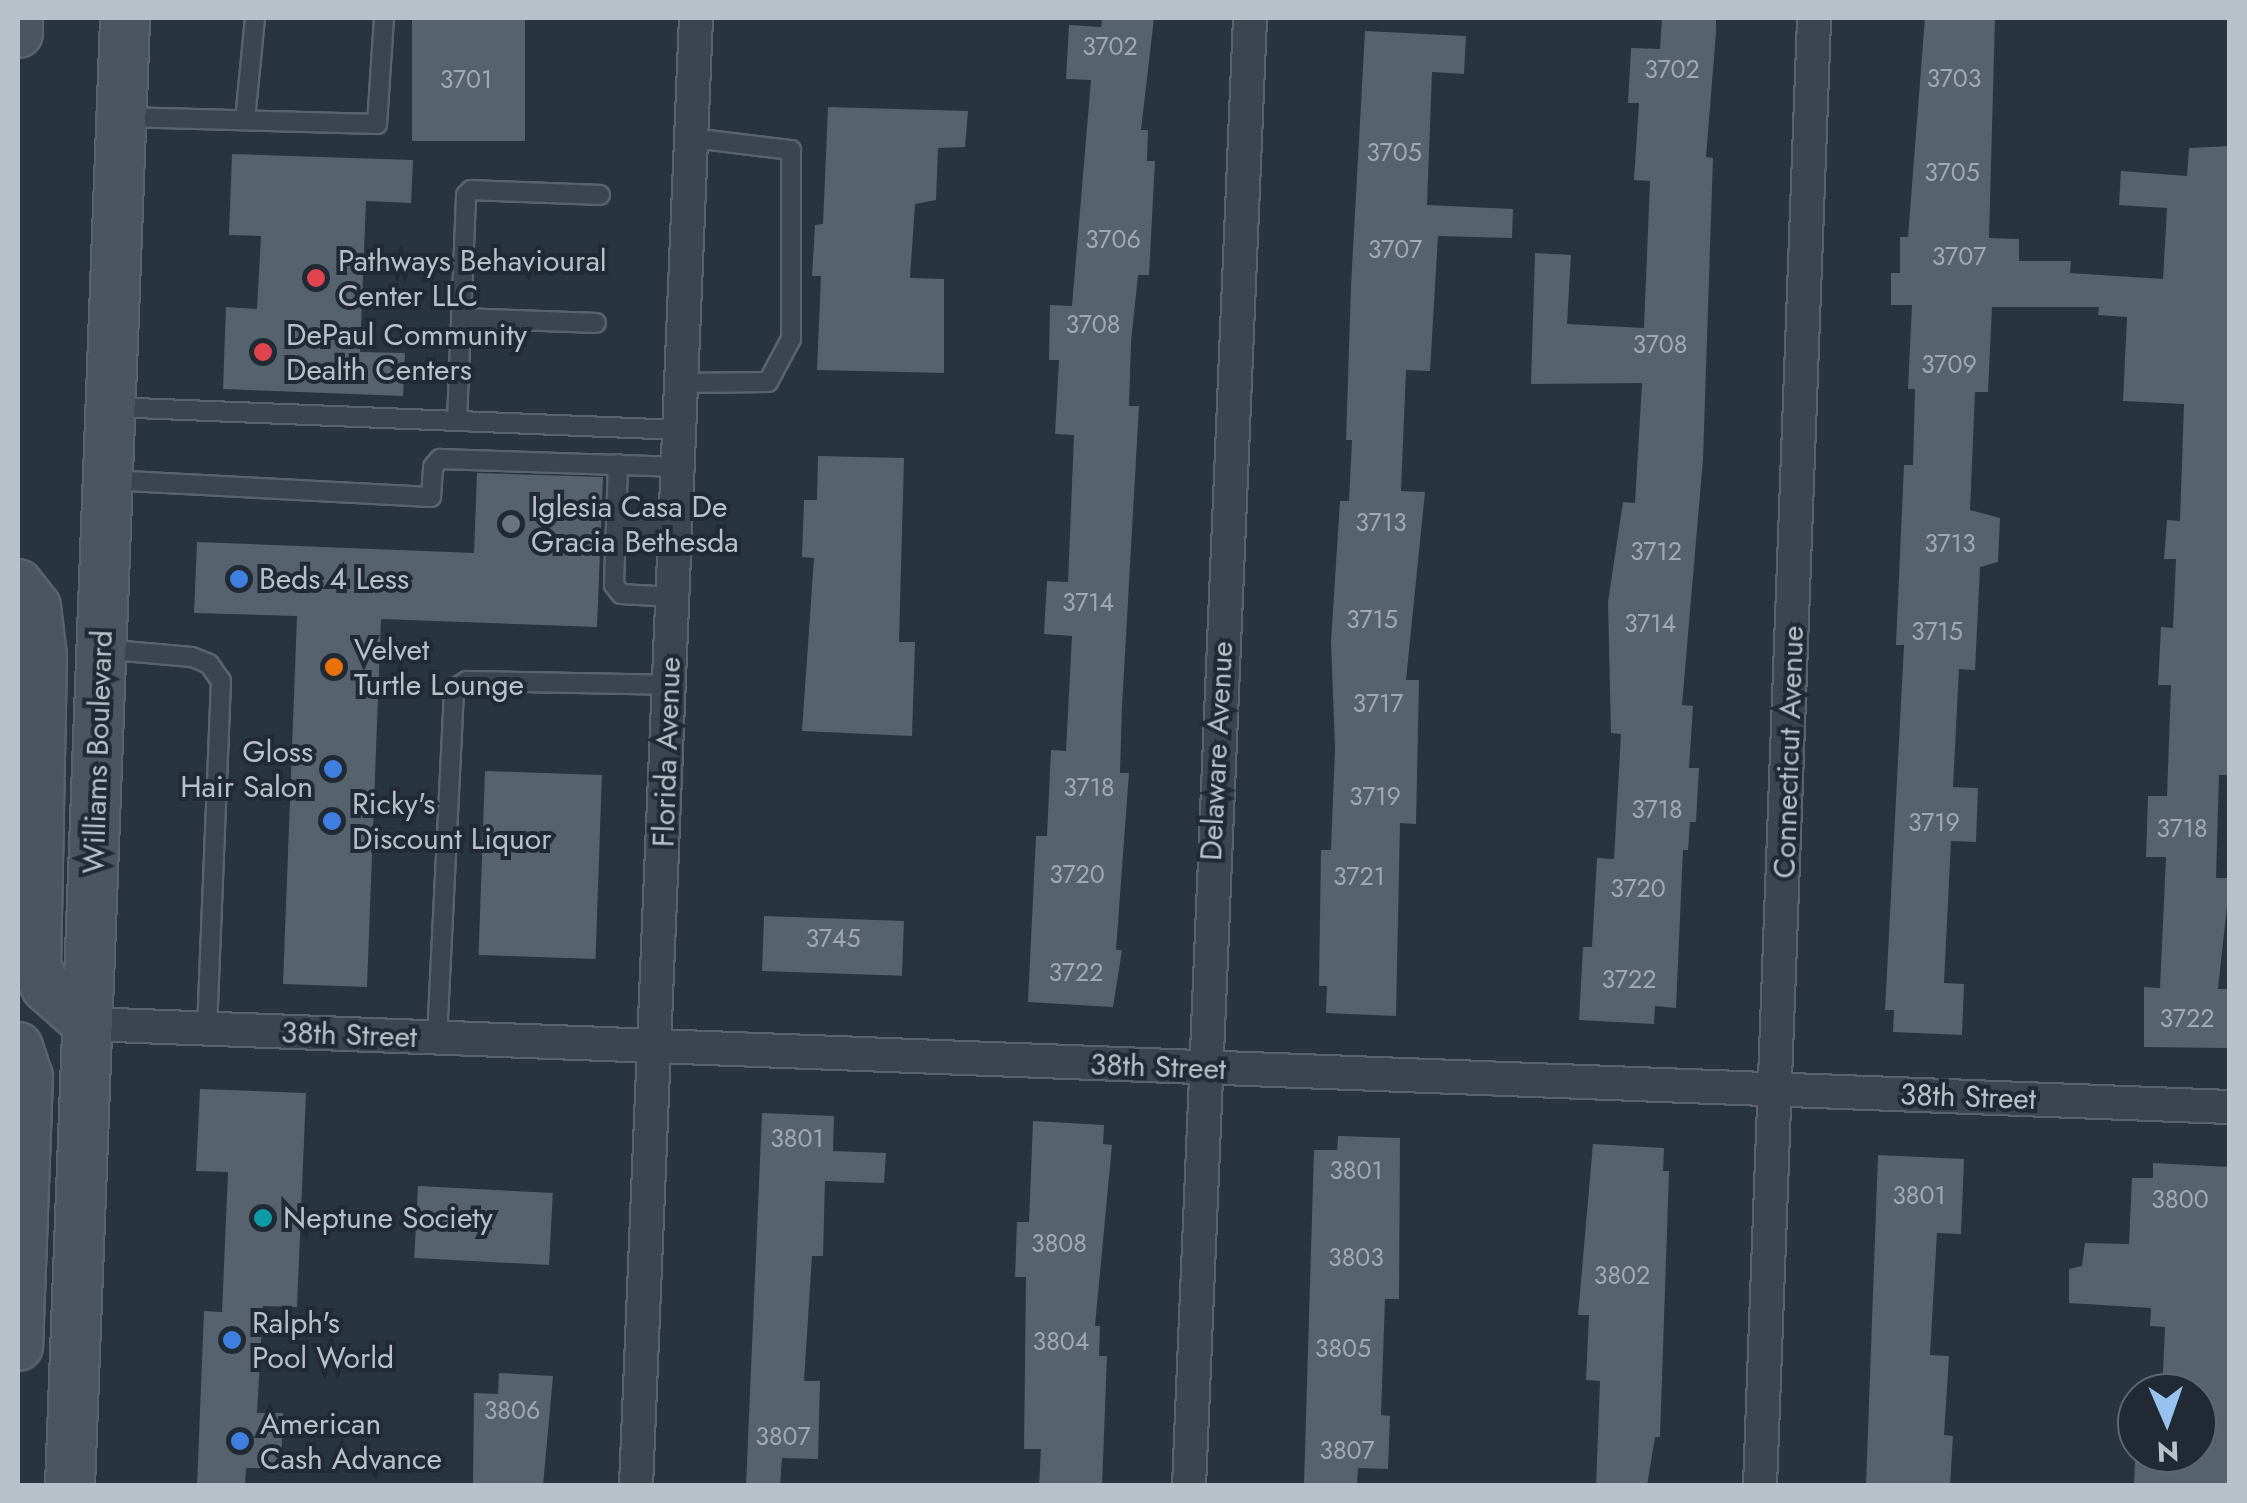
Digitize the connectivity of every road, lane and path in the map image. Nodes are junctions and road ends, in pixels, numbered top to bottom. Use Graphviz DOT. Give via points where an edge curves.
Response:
graph roads {
  1 [pos="18,18"];
  2 [pos="125,18"];
  3 [pos="255,18"];
  4 [pos="384,18"];
  5 [pos="696,18"];
  6 [pos="1250,18"];
  7 [pos="1814,18"];
  8 [pos="18,33"];
  9 [pos="121,117"];
  10 [pos="245,120"];
  11 [pos="692,138"];
  12 [pos="600,195"];
  13 [pos="461,318"];
  14 [pos="596,323"];
  15 [pos="682,383"];
  16 [pos="110,407"];
  17 [pos="457,421"];
  18 [pos="680,430"];
  19 [pos="618,464"];
  20 [pos="679,467"];
  21 [pos="108,480"];
  22 [pos="616,528"];
  23 [pos="676,530"];
  24 [pos="18,584"];
  25 [pos="673,596"];
  26 [pos="101,649"];
  27 [pos="670,685"];
  28 [pos="88,1024"];
  29 [pos="207,1030"];
  30 [pos="437,1039"];
  31 [pos="18,1047"];
  32 [pos="655,1049"];
  33 [pos="1203,1069"];
  34 [pos="1778,1089"];
  35 [pos="2230,1107"];
  36 [pos="18,1346"];
  37 [pos="70,1486"];
  38 [pos="636,1486"];
  39 [pos="1189,1486"];
  40 [pos="1760,1486"];
  1 -- 8 [label="main road"];
  2 -- 9 [label="main road, Williams Boulevard"];
  3 -- 10 [label="lane"];
  4 -- 10 [label="lane" via="377,124"];
  5 -- 11 [label="street, Florida Avenue"];
  6 -- 33 [label="street, Delaware Avenue"];
  7 -- 34 [label="street, Connecticut Avenue"];
  9 -- 10 [label="lane"];
  9 -- 16 [label="main road, Williams Boulevard"];
  11 -- 15 [label="street, Florida Avenue"];
  11 -- 15 [label="lane" via="791,150 791,339 768,382"];
  12 -- 13 [label="lane" via="471,190"];
  13 -- 14 [label="lane"];
  13 -- 17 [label="lane"];
  15 -- 18 [label="street, Florida Avenue"];
  16 -- 17 [label="lane"];
  16 -- 21 [label="main road, Williams Boulevard"];
  17 -- 18 [label="lane"];
  18 -- 20 [label="street, Florida Avenue"];
  19 -- 20 [label="lane"];
  19 -- 21 [label="lane" via="440,458 432,467 431,497"];
  19 -- 22 [label="lane"];
  20 -- 23 [label="street, Florida Avenue"];
  21 -- 26 [label="main road, Williams Boulevard"];
  22 -- 23 [label="lane"];
  22 -- 25 [label="lane" via="614,585 621,594"];
  23 -- 25 [label="street, Florida Avenue"];
  24 -- 28 [label="main road" via="36,607 42,656 36,967 46,987"];
  25 -- 27 [label="street, Florida Avenue"];
  26 -- 28 [label="main road, Williams Boulevard"];
  26 -- 29 [label="lane" via="192,657 209,664 221,681"];
  27 -- 30 [label="lane" via="468,682 454,688"];
  27 -- 32 [label="street, Florida Avenue"];
  28 -- 29 [label="street, 38th Street"];
  28 -- 37 [label="main road, Williams Boulevard"];
  29 -- 30 [label="street, 38th Street"];
  30 -- 32 [label="street, 38th Street"];
  31 -- 36 [label="main road" via="28,1077"];
  32 -- 33 [label="street, 38th Street"];
  32 -- 38 [label="street, Florida Avenue"];
  33 -- 34 [label="street, 38th Street"];
  33 -- 39 [label="street, Delaware Avenue"];
  34 -- 35 [label="street, 38th Street"];
  34 -- 40 [label="street, Connecticut Avenue"];
}
